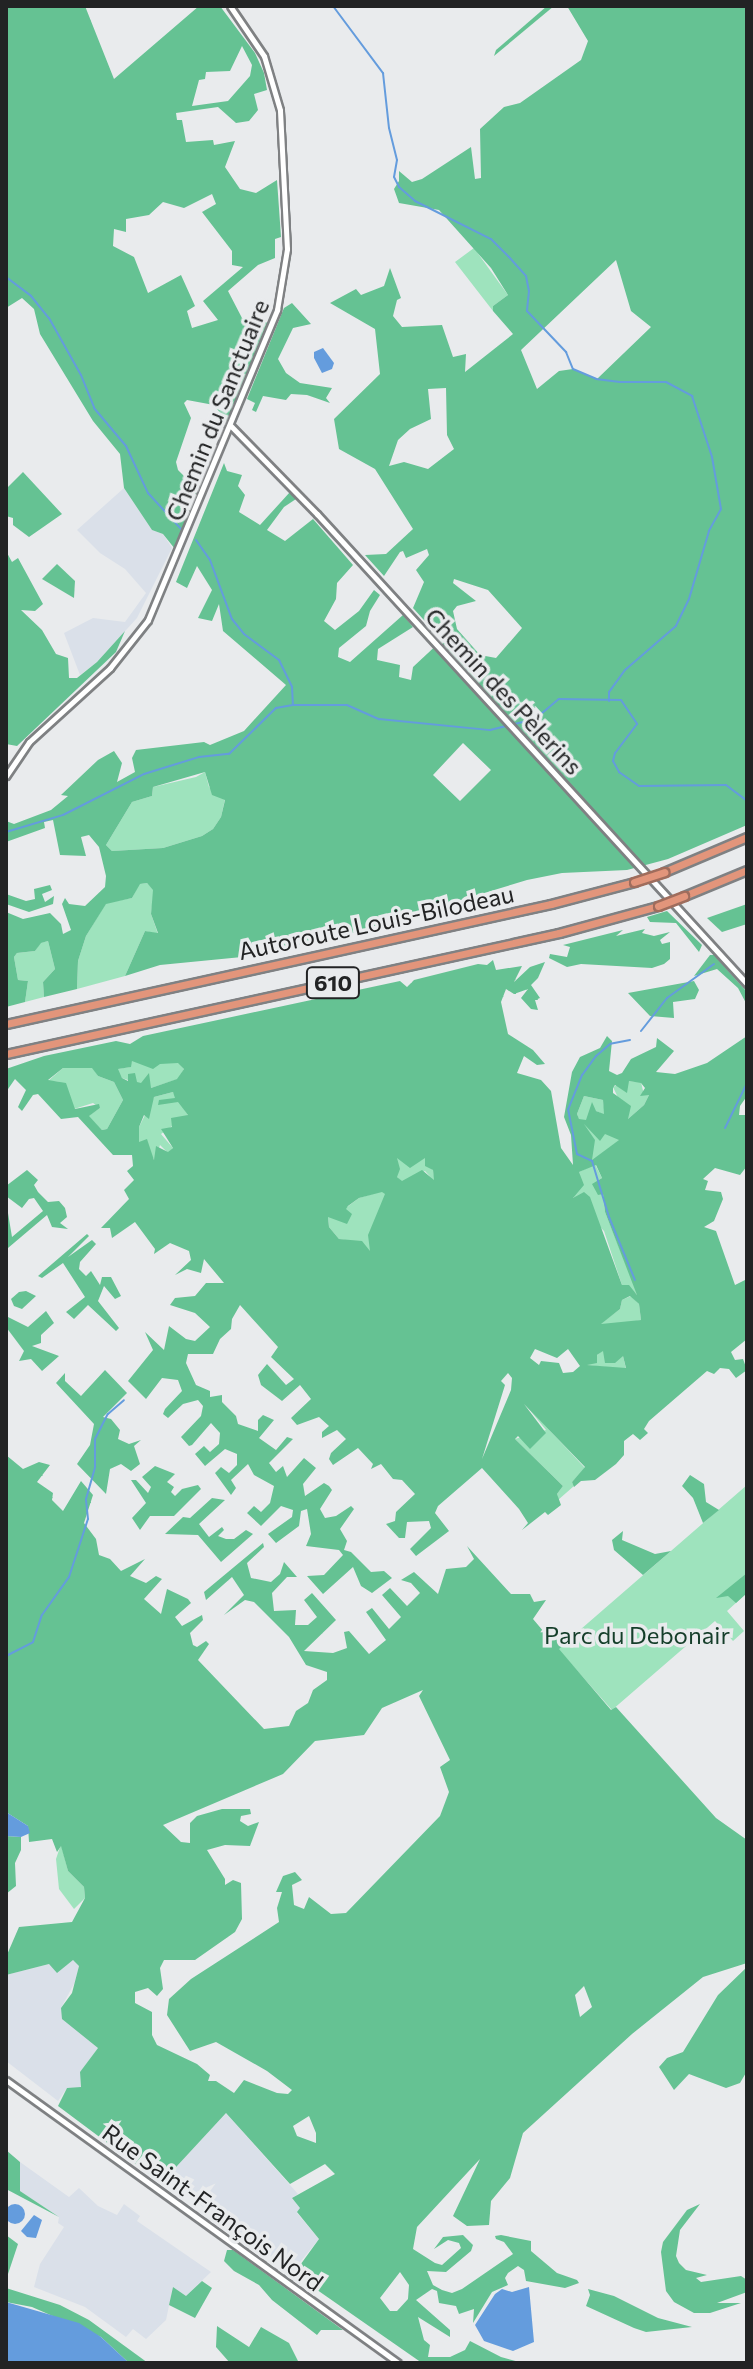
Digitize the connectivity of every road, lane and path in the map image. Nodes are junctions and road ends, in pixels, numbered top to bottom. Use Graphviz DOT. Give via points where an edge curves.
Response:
graph roads {
  1 [pos="230,6"];
  2 [pos="231,426"];
  3 [pos="6,776"];
  4 [pos="747,837"];
  5 [pos="747,870"];
  6 [pos="747,984"];
  7 [pos="6,1024"];
  8 [pos="6,1054"];
  9 [pos="6,2080"];
  10 [pos="398,2363"];
  1 -- 2 [label="street, Chemin du Sanctuaire" via="259,46 276,90 287,249 277,310"];
  2 -- 3 [label="street, Chemin du Sanctuaire" via="148,620 110,668 29,742"];
  2 -- 6 [label="street, Chemin des Pèlerins"];
  4 -- 7 [label="highway, Autoroute Louis-Bilodeau / 610, bridge" via="664,872 551,904"];
  5 -- 8 [label="highway, Autoroute Louis-Bilodeau / 610, bridge" via="658,906 559,933"];
  9 -- 10 [label="street, Rue Saint-François Nord"];
}
